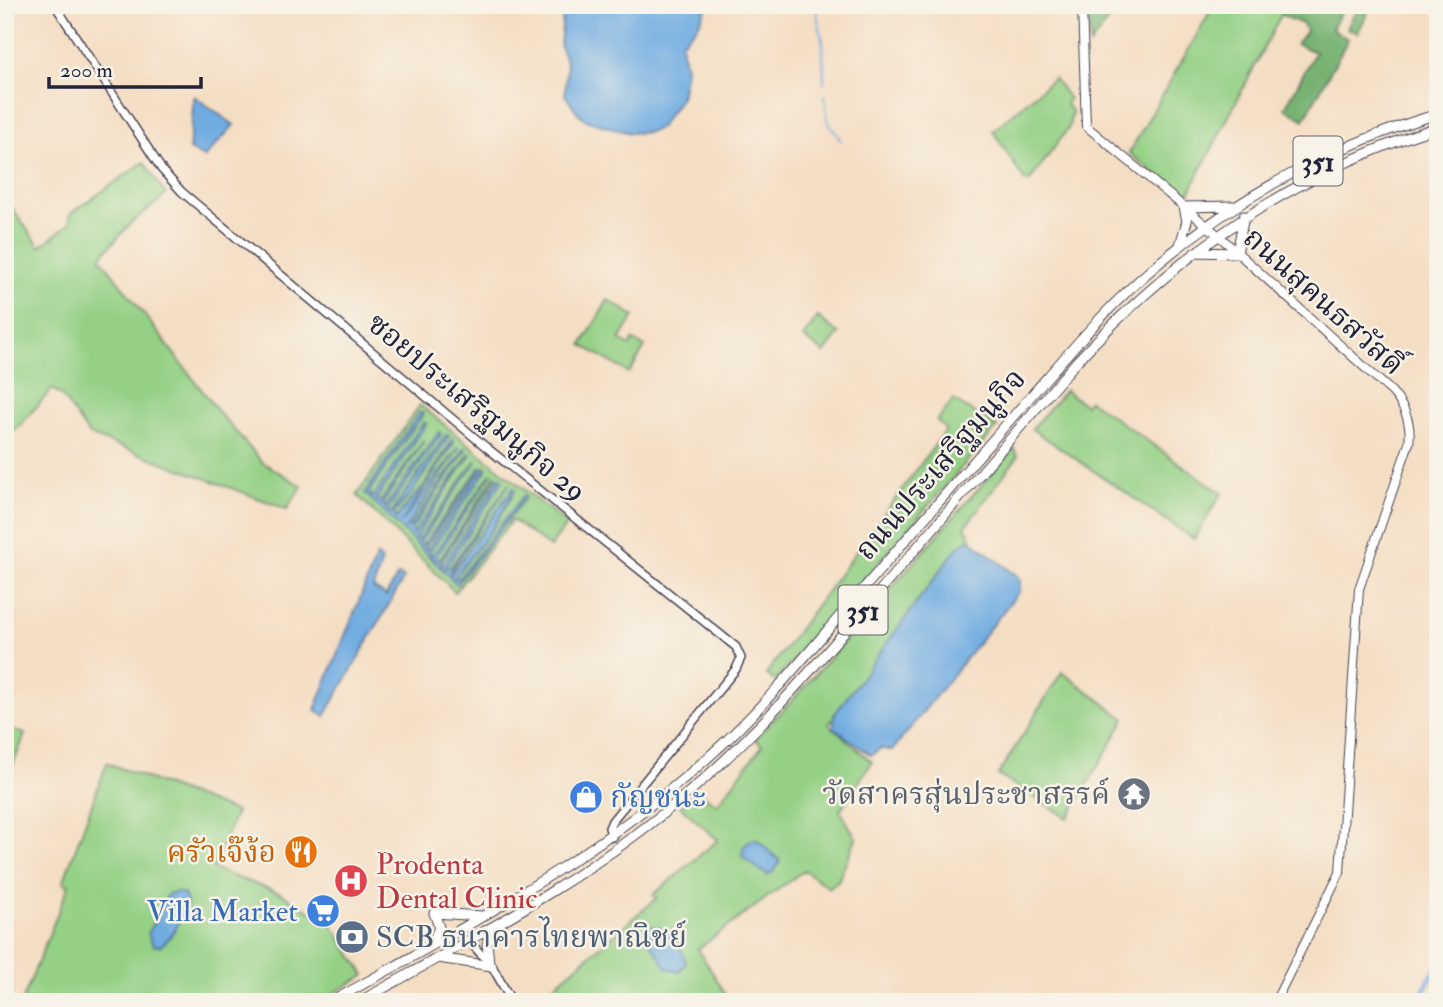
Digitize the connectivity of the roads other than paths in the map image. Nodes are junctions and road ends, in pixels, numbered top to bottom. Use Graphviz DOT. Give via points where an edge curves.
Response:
graph roads {
  1 [pos="55,5"];
  2 [pos="1082,5"];
  3 [pos="1438,114"];
  4 [pos="1438,127"];
  5 [pos="1260,190"];
  6 [pos="1268,201"];
  7 [pos="1236,205"];
  8 [pos="1184,207"];
  9 [pos="1244,216"];
  10 [pos="1207,226"];
  11 [pos="1217,235"];
  12 [pos="1180,246"];
  13 [pos="1194,253"];
  14 [pos="1237,253"];
  15 [pos="1158,263"];
  16 [pos="1168,273"];
  17 [pos="612,836"];
  18 [pos="484,916"];
  19 [pos="497,924"];
  20 [pos="458,930"];
  21 [pos="469,940"];
  22 [pos="432,944"];
  23 [pos="437,958"];
  24 [pos="490,964"];
  25 [pos="331,1002"];
  26 [pos="359,1002"];
  27 [pos="512,1002"];
  28 [pos="1275,1002"];
  1 -- 17 [label="street, ซอยประเสริฐมนูกิจ 29" via="162,170 182,192 486,447 736,648 741,658 736,669 612,821"];
  2 -- 8 [label="main road, ถนนสุคนธสวัสดิ์" via="1086,126"];
  3 -- 5 [label="main road, ถนนประเสริฐมนูกิจ / 351" via="1355,145"];
  4 -- 6 [label="main road, ถนนประเสริฐมนูกิจ / 351" via="1358,156"];
  5 -- 6 [label="main road"];
  5 -- 7 [label="main road, ถนนประเสริฐมนูกิจ / 351"];
  6 -- 9 [label="main road, ถนนประเสริฐมนูกิจ / 351"];
  7 -- 8 [label="main road"];
  7 -- 10 [label="main road, ถนนประเสริฐมนูกิจ / 351"];
  8 -- 10 [label="main road, ถนนสุคนธสวัสดิ์"];
  8 -- 12 [label="main road" via="1187,221"];
  9 -- 11 [label="main road, ถนนประเสริฐมนูกิจ / 351"];
  9 -- 14 [label="main road"];
  10 -- 11 [label="main road, ถนนสุคนธสวัสดิ์"];
  10 -- 12 [label="main road, ถนนประเสริฐมนูกิจ / 351"];
  11 -- 13 [label="main road, ถนนประเสริฐมนูกิจ / 351"];
  11 -- 14 [label="main road, ถนนสุคนธสวัสดิ์"];
  12 -- 15 [label="main road, ถนนประเสริฐมนูกิจ / 351"];
  13 -- 14 [label="main road"];
  13 -- 16 [label="main road, ถนนประเสริฐมนูกิจ / 351"];
  14 -- 28 [label="main road, ถนนสุคนธสวัสดิ์" via="1392,392 1411,430 1359,589 1340,872"];
  15 -- 16 [label="main road"];
  15 -- 17 [label="main road, ถนนประเสริฐมนูกิจ / 351" via="1079,341 756,711 666,796"];
  16 -- 19 [label="main road, ถนนประเสริฐมนูกิจ / 351" via="1077,361 754,733 643,829"];
  17 -- 18 [label="main road, ถนนประเสริฐมนูกิจ / 351"];
  18 -- 20 [label="main road, ถนนประเสริฐมนูกิจ / 351"];
  18 -- 22 [label="main road" via="434,913 439,928"];
  19 -- 21 [label="main road, ถนนประเสริฐมนูกิจ / 351"];
  19 -- 24 [label="main road" via="487,943"];
  20 -- 21 [label="main road"];
  20 -- 22 [label="main road, ถนนประเสริฐมนูกิจ / 351"];
  21 -- 23 [label="main road, ถนนประเสริฐมนูกิจ / 351"];
  21 -- 24 [label="street"];
  22 -- 25 [label="main road, ถนนประเสริฐมนูกิจ / 351"];
  23 -- 24 [label="main road"];
  23 -- 26 [label="main road, ถนนประเสริฐมนูกิจ / 351"];
  24 -- 27 [label="street"];
}
